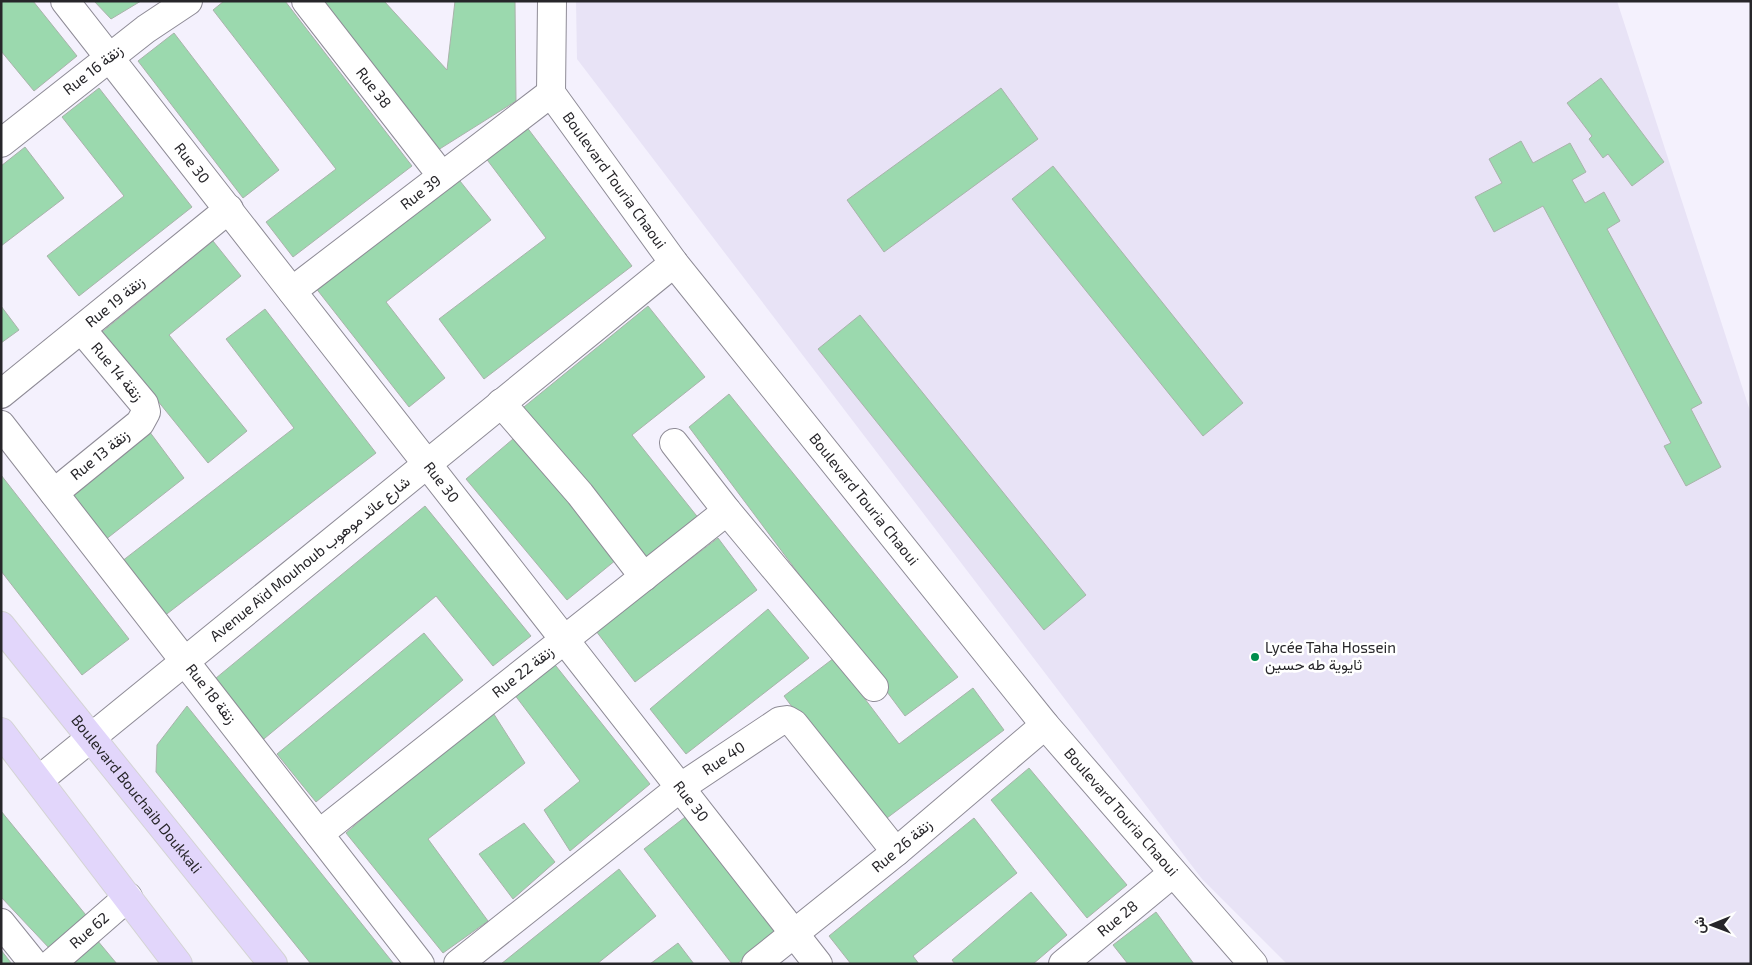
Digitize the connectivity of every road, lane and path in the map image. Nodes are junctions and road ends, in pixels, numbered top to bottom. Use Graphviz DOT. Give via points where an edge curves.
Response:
graph roads {
  1 [pos="65,1"];
  2 [pos="188,1"];
  3 [pos="306,1"];
  4 [pos="552,1"];
  5 [pos="108,58"];
  6 [pos="550,93"];
  7 [pos="1,143"];
  8 [pos="442,176"];
  9 [pos="228,209"];
  10 [pos="674,263"];
  11 [pos="292,291"];
  12 [pos="82,330"];
  13 [pos="1,394"];
  14 [pos="501,403"];
  15 [pos="146,416"];
  16 [pos="1,425"];
  17 [pos="674,443"];
  18 [pos="427,463"];
  19 [pos="54,493"];
  20 [pos="727,511"];
  21 [pos="644,577"];
  22 [pos="1,626"];
  23 [pos="565,640"];
  24 [pos="185,662"];
  25 [pos="874,687"];
  26 [pos="1045,725"];
  27 [pos="1,732"];
  28 [pos="91,738"];
  29 [pos="39,780"];
  30 [pos="681,788"];
  31 [pos="319,834"];
  32 [pos="896,852"];
  33 [pos="1173,873"];
  34 [pos="128,898"];
  35 [pos="1,923"];
  36 [pos="794,933"];
  37 [pos="34,964"];
  38 [pos="51,964"];
  39 [pos="178,964"];
  40 [pos="273,964"];
  41 [pos="420,964"];
  42 [pos="458,964"];
  43 [pos="756,964"];
  44 [pos="818,964"];
  45 [pos="1063,964"];
  46 [pos="1253,964"];
  1 -- 5 [label="street, Rue 30"];
  2 -- 5 [label="street, Rue 16 زنقة"];
  3 -- 8 [label="street, Rue 38"];
  4 -- 6 [label="street"];
  5 -- 7 [label="street, Rue 16 زنقة"];
  5 -- 9 [label="street, Rue 30"];
  6 -- 8 [label="street, Rue 39"];
  6 -- 10 [label="street, Boulevard Touria Chaoui"];
  8 -- 11 [label="street, Rue 39"];
  9 -- 11 [label="street, Rue 30"];
  9 -- 12 [label="street, Rue 19 زنقة"];
  10 -- 14 [label="street, Avenue Aïd Mouhoub شارع عائد موهوب"];
  10 -- 26 [label="street, Boulevard Touria Chaoui"];
  11 -- 18 [label="street, Rue 30"];
  12 -- 13 [label="street, Rue 19 زنقة"];
  12 -- 15 [label="street, Rue 14 زنقة" via="144,404"];
  14 -- 18 [label="street, Avenue Aïd Mouhoub شارع عائد موهوب"];
  14 -- 21 [label="street" via="580,494"];
  15 -- 19 [label="street, Rue 13 زنقة"];
  16 -- 19 [label="street, Rue 18 زنقة"];
  17 -- 20 [label="street"];
  18 -- 23 [label="street, Rue 30"];
  18 -- 24 [label="street, Avenue Aïd Mouhoub شارع عائد موهوب"];
  19 -- 24 [label="street, Rue 18 زنقة"];
  20 -- 21 [label="street, Rue 22 زنقة"];
  20 -- 25 [label="street"];
  21 -- 23 [label="street, Rue 22 زنقة"];
  22 -- 28 [label="main road, Boulevard Bouchaib Doukkali"];
  23 -- 30 [label="street, Rue 30"];
  23 -- 31 [label="street, Rue 22 زنقة"];
  24 -- 28 [label="street, Avenue Aïd Mouhoub شارع عائد موهوب"];
  24 -- 31 [label="street, Rue 18 زنقة"];
  26 -- 32 [label="street, Rue 26 زنقة"];
  26 -- 33 [label="street, Boulevard Touria Chaoui"];
  27 -- 29 [label="main road"];
  28 -- 29 [label="street, Avenue Aïd Mouhoub شارع عائد موهوب"];
  28 -- 40 [label="main road, Boulevard Bouchaib Doukkali"];
  29 -- 34 [label="main road"];
  30 -- 32 [label="street, Rue 40" via="774,723 787,720 794,724"];
  30 -- 36 [label="street, Rue 30"];
  30 -- 42 [label="street, Rue 40"];
  31 -- 41 [label="street, Rue 18 زنقة"];
  32 -- 36 [label="street, Rue 26 زنقة"];
  33 -- 45 [label="street, Rue 28"];
  33 -- 46 [label="street, Boulevard Touria Chaoui"];
  34 -- 38 [label="street, Rue 62"];
  34 -- 39 [label="main road"];
  35 -- 37 [label="street"];
  36 -- 43 [label="street, Rue 26 زنقة"];
  36 -- 44 [label="street, Rue 30"];
}
